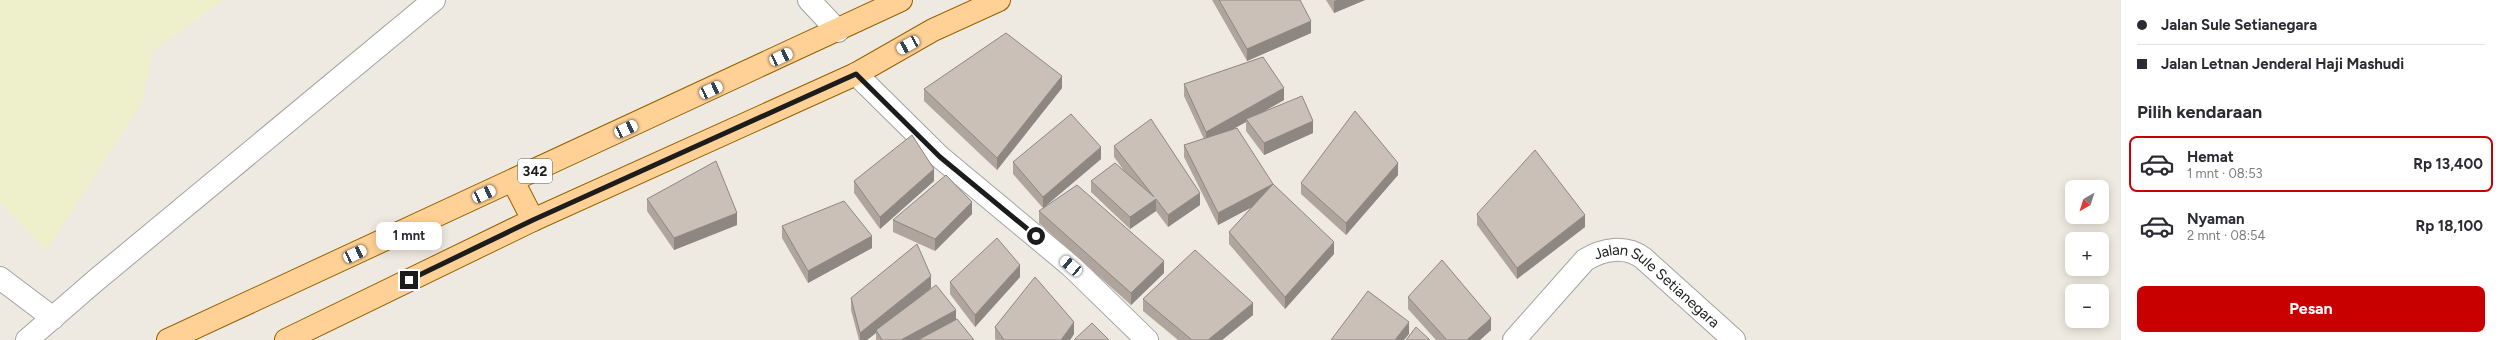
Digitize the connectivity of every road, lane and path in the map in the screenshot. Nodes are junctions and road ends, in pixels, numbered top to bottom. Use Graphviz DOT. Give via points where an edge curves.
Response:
graph roads {
  1 [pos="434,0"];
  2 [pos="809,0"];
  3 [pos="901,0"];
  4 [pos="999,0"];
  5 [pos="838,31"];
  6 [pos="856,74"];
  7 [pos="513,181"];
  8 [pos="533,220"];
  9 [pos="0,278"];
  10 [pos="53,318"];
  11 [pos="27,340"];
  12 [pos="168,340"];
  13 [pos="286,340"];
  14 [pos="1147,340"];
  15 [pos="1514,340"];
  16 [pos="1734,340"];
  1 -- 10 [label="street"];
  2 -- 5 [label="street"];
  3 -- 5 [label="main road, 342"];
  4 -- 6 [label="main road" via="933,30"];
  5 -- 7 [label="main road, 342"];
  6 -- 8 [label="main road"];
  6 -- 14 [label="street" via="940,157 1071,266"];
  7 -- 8 [label="main road"];
  7 -- 12 [label="main road, 342"];
  8 -- 13 [label="main road"];
  9 -- 10 [label="street"];
  10 -- 11 [label="street"];
  15 -- 16 [label="street, Jalan Sule Setianegara" via="1585,260 1598,252 1620,249 1635,252 1643,258"];
}
